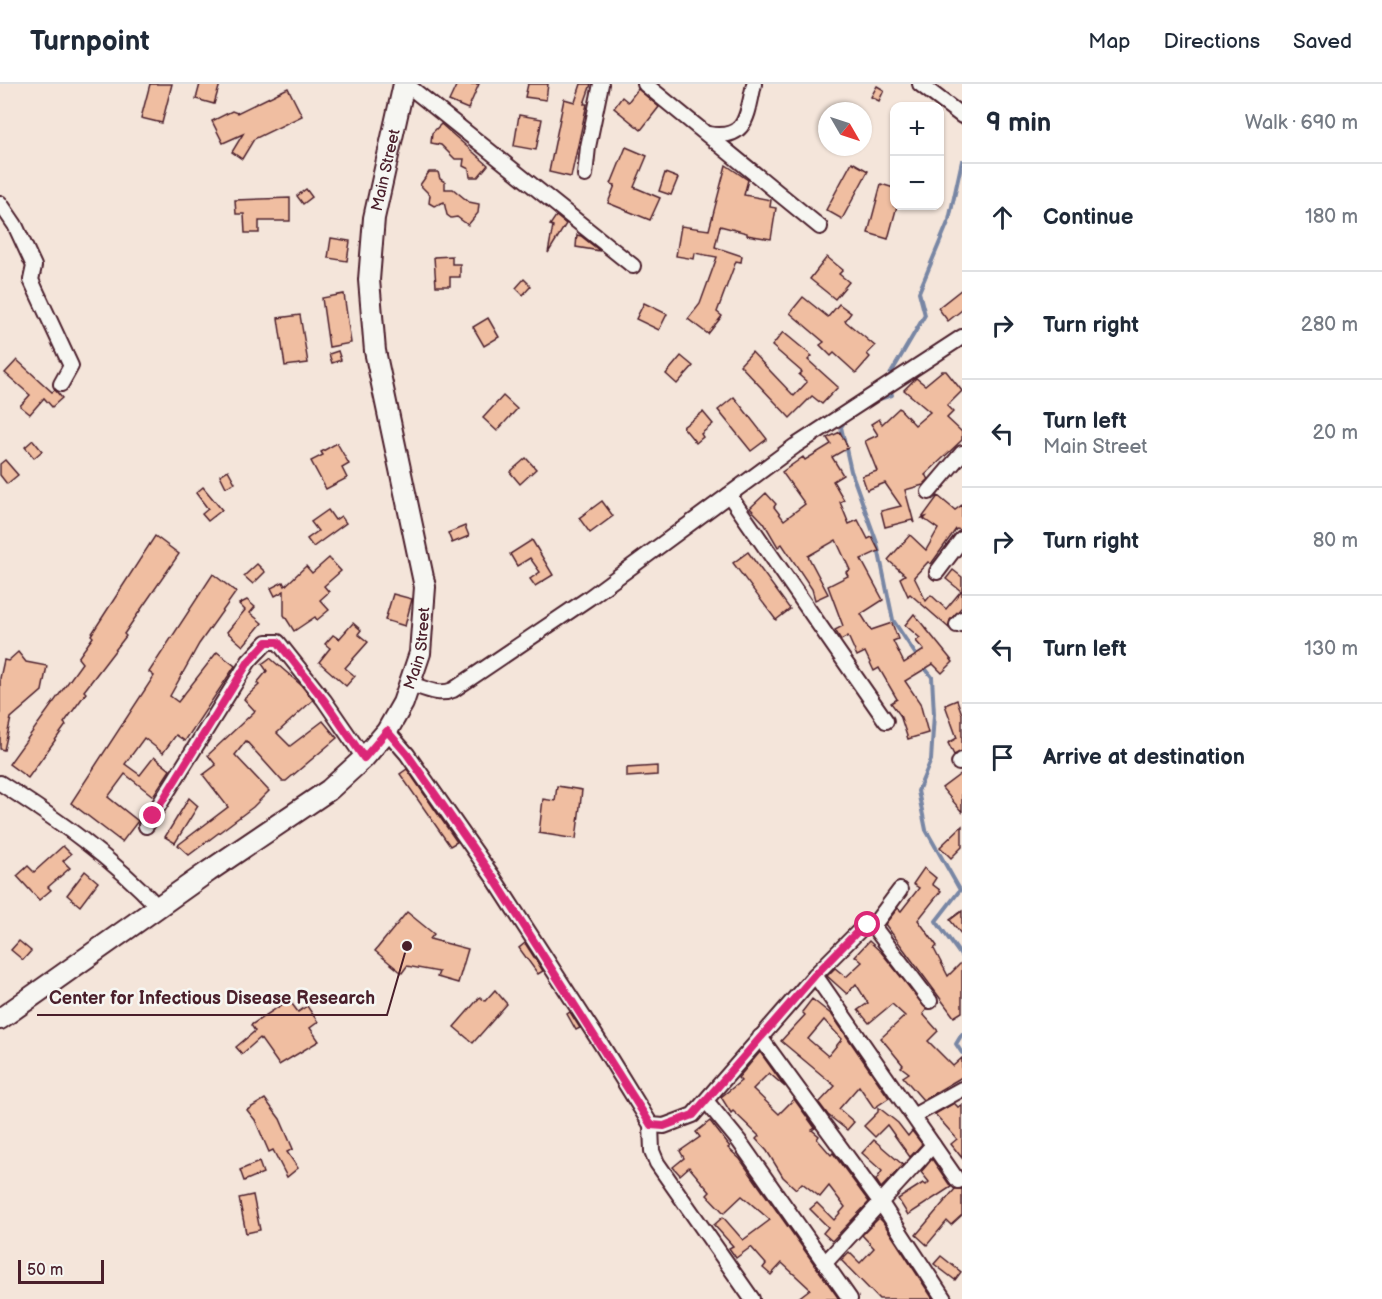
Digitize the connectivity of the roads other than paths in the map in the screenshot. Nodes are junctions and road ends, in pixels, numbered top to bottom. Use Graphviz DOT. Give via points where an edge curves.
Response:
graph roads {
  1 [pos="405,84"];
  2 [pos="601,84"];
  3 [pos="645,84"];
  4 [pos="754,84"];
  5 [pos="920,84"];
  6 [pos="962,116"];
  7 [pos="708,134"];
  8 [pos="585,175"];
  9 [pos="0,203"];
  10 [pos="820,227"];
  11 [pos="633,266"];
  12 [pos="961,339"];
  13 [pos="62,384"];
  14 [pos="962,453"];
  15 [pos="929,492"];
  16 [pos="729,495"];
  17 [pos="962,539"];
  18 [pos="936,572"];
  19 [pos="411,684"];
  20 [pos="886,721"];
  21 [pos="387,731"];
  22 [pos="364,758"];
  23 [pos="0,783"];
  24 [pos="146,826"];
  25 [pos="900,890"];
  26 [pos="158,907"];
  27 [pos="873,927"];
  28 [pos="815,975"];
  29 [pos="930,1001"];
  30 [pos="0,1019"];
  31 [pos="760,1036"];
  32 [pos="962,1089"];
  33 [pos="706,1102"];
  34 [pos="915,1115"];
  35 [pos="651,1125"];
  36 [pos="933,1146"];
  37 [pos="958,1181"];
  38 [pos="881,1203"];
  39 [pos="825,1263"];
  40 [pos="752,1299"];
  41 [pos="850,1299"];
  42 [pos="944,1299"];
  1 -- 11 [label="street"];
  1 -- 19 [label="main road, Main Street" via="374,218 369,280 375,351 425,587 420,653"];
  2 -- 8 [label="street"];
  3 -- 7 [label="street"];
  4 -- 7 [label="street" via="740,129 731,135"];
  5 -- 6 [label="street"];
  7 -- 10 [label="street"];
  9 -- 13 [label="street" via="34,266 31,280 71,366"];
  12 -- 16 [label="street" via="811,435"];
  14 -- 15 [label="street"];
  16 -- 19 [label="street" via="589,598 453,690 436,693"];
  16 -- 20 [label="street"];
  17 -- 18 [label="street"];
  19 -- 21 [label="main road, Main Street"];
  21 -- 22 [label="main road, Main Street"];
  21 -- 35 [label="street" via="493,877"];
  22 -- 24 [label="street" via="278,642 267,642 249,661"];
  22 -- 26 [label="main road, Main Street" via="329,790"];
  23 -- 26 [label="street" via="103,855"];
  25 -- 27 [label="street"];
  26 -- 30 [label="main road, Main Street"];
  27 -- 28 [label="street" via="868,925 858,931"];
  27 -- 29 [label="street"];
  28 -- 31 [label="street"];
  28 -- 34 [label="street"];
  31 -- 33 [label="street"];
  31 -- 38 [label="street"];
  32 -- 34 [label="street"];
  33 -- 35 [label="street" via="683,1121"];
  33 -- 39 [label="street" via="739,1141"];
  34 -- 36 [label="street"];
  35 -- 40 [label="street" via="652,1151 657,1163"];
  36 -- 37 [label="street"];
  36 -- 38 [label="street"];
  38 -- 39 [label="street"];
  38 -- 42 [label="street"];
  39 -- 41 [label="street"];
}
